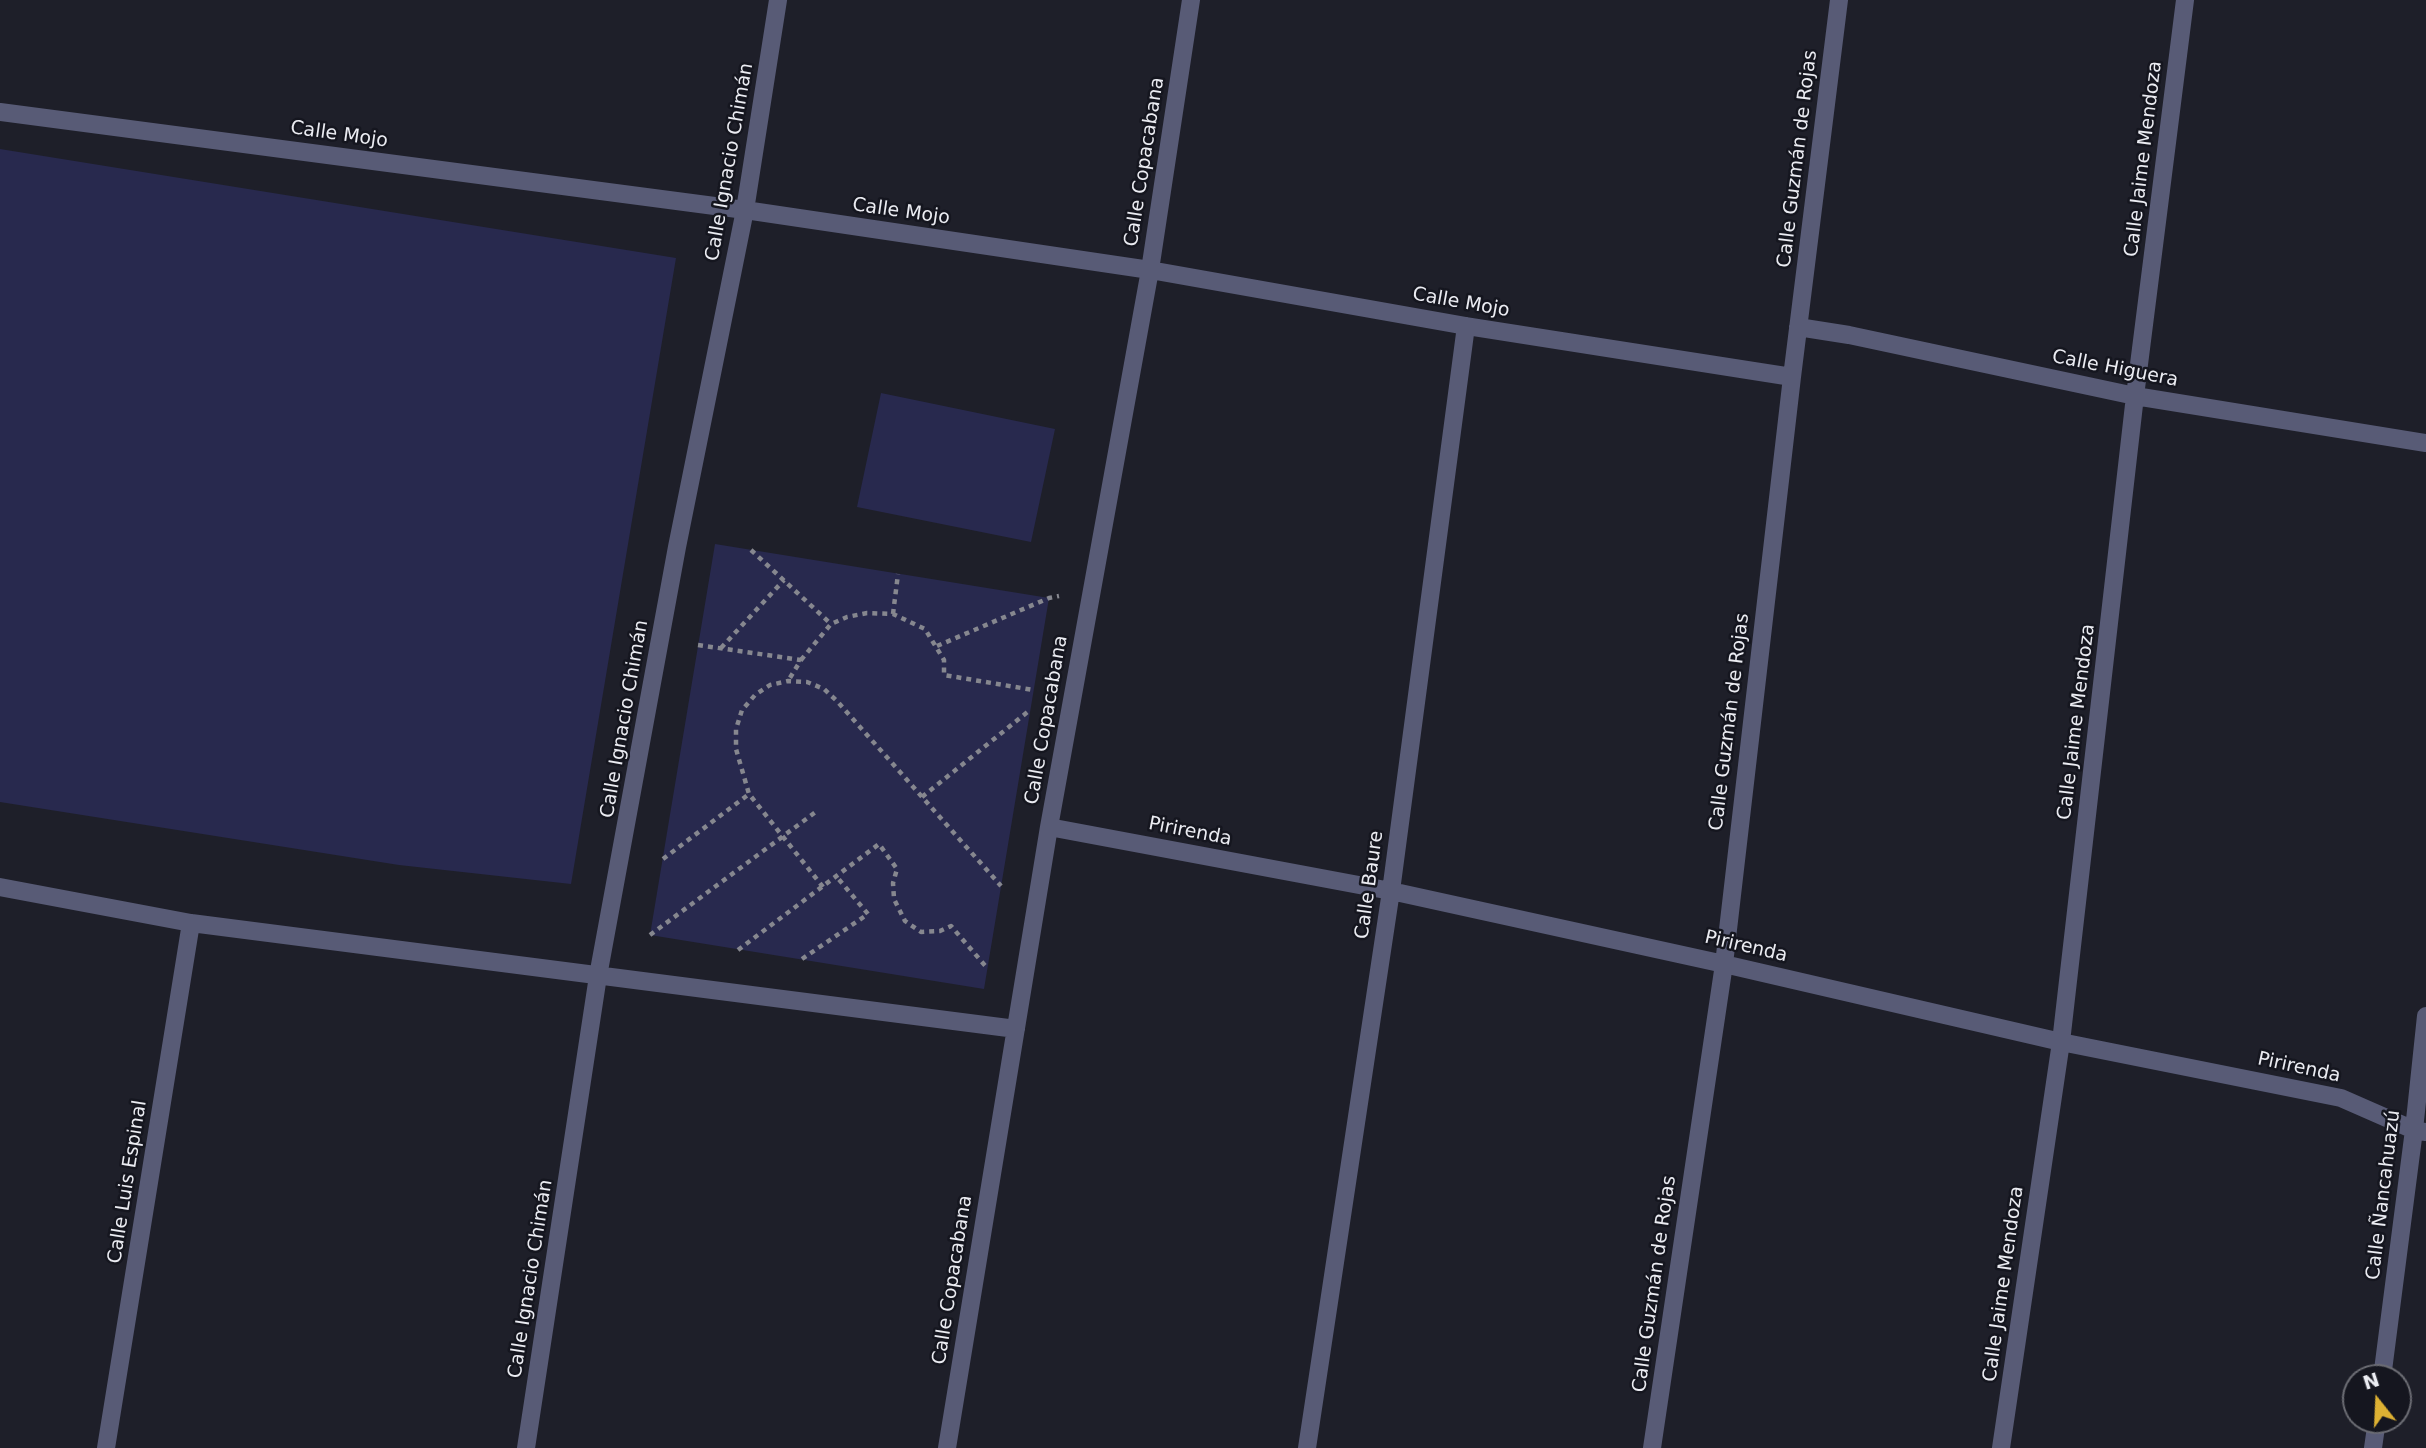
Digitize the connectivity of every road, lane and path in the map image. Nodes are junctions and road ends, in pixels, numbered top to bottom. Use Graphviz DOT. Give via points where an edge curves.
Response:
graph roads {
  1 [pos="778,0"];
  2 [pos="1191,0"];
  3 [pos="1839,0"];
  4 [pos="2185,0"];
  5 [pos="0,111"];
  6 [pos="745,210"];
  7 [pos="1150,270"];
  8 [pos="1466,326"];
  9 [pos="1798,327"];
  10 [pos="1791,377"];
  11 [pos="2135,396"];
  12 [pos="2426,443"];
  13 [pos="751,550"];
  14 [pos="898,574"];
  15 [pos="784,580"];
  16 [pos="1049,598"];
  17 [pos="893,614"];
  18 [pos="831,625"];
  19 [pos="698,645"];
  20 [pos="937,646"];
  21 [pos="721,648"];
  22 [pos="801,660"];
  23 [pos="788,681"];
  24 [pos="1034,690"];
  25 [pos="1030,710"];
  26 [pos="749,793"];
  27 [pos="922,797"];
  28 [pos="817,811"];
  29 [pos="1049,827"];
  30 [pos="783,836"];
  31 [pos="663,859"];
  32 [pos="836,876"];
  33 [pos="1001,886"];
  34 [pos="0,887"];
  35 [pos="823,887"];
  36 [pos="1391,891"];
  37 [pos="191,923"];
  38 [pos="650,935"];
  39 [pos="738,950"];
  40 [pos="803,960"];
  41 [pos="1724,964"];
  42 [pos="988,969"];
  43 [pos="598,976"];
  44 [pos="2426,1016"];
  45 [pos="1016,1029"];
  46 [pos="2061,1042"];
  47 [pos="2420,1131"];
  48 [pos="2384,1364"];
  49 [pos="106,1448"];
  50 [pos="526,1448"];
  51 [pos="947,1448"];
  52 [pos="1307,1448"];
  53 [pos="1652,1448"];
  54 [pos="2001,1448"];
  1 -- 6 [label="street, Calle Ignacio Chimán"];
  2 -- 7 [label="street, Calle Copacabana"];
  3 -- 9 [label="street, Calle Guzmán de Rojas"];
  4 -- 11 [label="street, Calle Jaime Mendoza"];
  5 -- 6 [label="street, Calle Mojo"];
  6 -- 7 [label="street, Calle Mojo"];
  6 -- 43 [label="street, Calle Ignacio Chimán"];
  7 -- 8 [label="street, Calle Mojo"];
  7 -- 29 [label="street, Calle Copacabana"];
  8 -- 10 [label="street, Calle Mojo"];
  8 -- 36 [label="street, Calle Baure"];
  9 -- 10 [label="street, Calle Guzmán de Rojas"];
  9 -- 11 [label="street, Calle Higuera"];
  10 -- 41 [label="street, Calle Guzmán de Rojas"];
  11 -- 12 [label="street, Calle Higuera"];
  11 -- 46 [label="street, Calle Jaime Mendoza"];
  13 -- 15 [label="path"];
  14 -- 17 [label="path"];
  15 -- 18 [label="path"];
  15 -- 21 [label="path"];
  16 -- 20 [label="path"];
  17 -- 18 [label="path" via="867,613"];
  17 -- 20 [label="path" via="925,629"];
  18 -- 22 [label="path"];
  19 -- 21 [label="path"];
  20 -- 24 [label="path" via="944,660 944,676"];
  21 -- 22 [label="path"];
  22 -- 23 [label="path"];
  23 -- 26 [label="path" via="755,695 742,710 736,749"];
  23 -- 27 [label="path" via="824,689"];
  25 -- 27 [label="path"];
  26 -- 30 [label="path"];
  26 -- 31 [label="path"];
  27 -- 33 [label="path"];
  28 -- 30 [label="path"];
  29 -- 36 [label="street, Pirirenda"];
  29 -- 45 [label="street, Calle Copacabana"];
  30 -- 35 [label="path"];
  30 -- 38 [label="path"];
  32 -- 35 [label="path"];
  32 -- 40 [label="path" via="868,914"];
  32 -- 42 [label="path" via="879,844 897,869 894,899 905,921 920,932 951,926"];
  34 -- 37 [label="street"];
  35 -- 39 [label="path"];
  36 -- 41 [label="street, Pirirenda"];
  36 -- 52 [label="street, Calle Baure"];
  37 -- 43 [label="street"];
  37 -- 49 [label="street, Calle Luis Espinal"];
  41 -- 46 [label="street, Pirirenda"];
  41 -- 53 [label="street, Calle Guzmán de Rojas"];
  43 -- 45 [label="street"];
  43 -- 50 [label="street, Calle Ignacio Chimán"];
  44 -- 47 [label="street, Calle Ñancahuazú"];
  45 -- 51 [label="street, Calle Copacabana"];
  46 -- 47 [label="street, Pirirenda" via="2342,1098"];
  46 -- 54 [label="street, Calle Jaime Mendoza"];
  47 -- 48 [label="street, Calle Ñancahuazú"];
}
